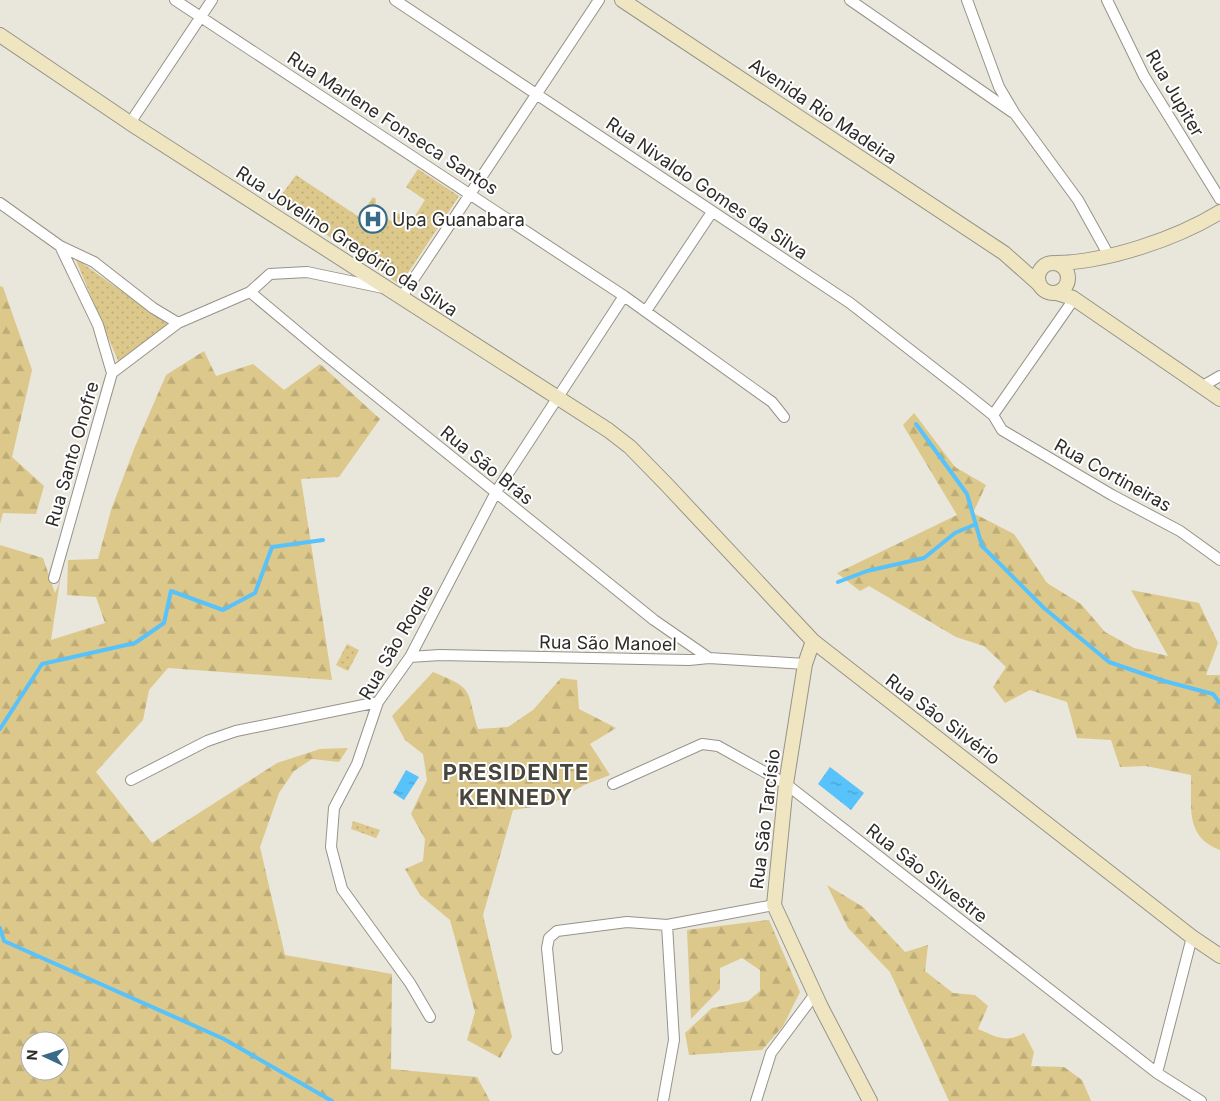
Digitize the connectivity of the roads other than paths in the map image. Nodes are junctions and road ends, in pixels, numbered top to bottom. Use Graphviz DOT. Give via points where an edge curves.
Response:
graph roads {
  1 [pos="175,0"];
  2 [pos="212,0"];
  3 [pos="395,0"];
  4 [pos="599,0"];
  5 [pos="622,0"];
  6 [pos="850,0"];
  7 [pos="967,0"];
  8 [pos="1107,0"];
  9 [pos="201,17"];
  10 [pos="0,34"];
  11 [pos="536,94"];
  12 [pos="1015,114"];
  13 [pos="130,123"];
  14 [pos="469,192"];
  15 [pos="1220,199"];
  16 [pos="0,203"];
  17 [pos="712,212"];
  18 [pos="1220,212"];
  19 [pos="60,246"];
  20 [pos="1004,254"];
  21 [pos="1103,256"];
  22 [pos="1051,264"];
  23 [pos="1068,279"];
  24 [pos="1040,285"];
  25 [pos="386,289"];
  26 [pos="250,292"];
  27 [pos="1057,293"];
  28 [pos="624,296"];
  29 [pos="401,298"];
  30 [pos="1074,298"];
  31 [pos="646,311"];
  32 [pos="178,323"];
  33 [pos="112,373"];
  34 [pos="1220,376"];
  35 [pos="1201,387"];
  36 [pos="559,396"];
  37 [pos="1220,400"];
  38 [pos="993,416"];
  39 [pos="784,417"];
  40 [pos="668,486"];
  41 [pos="496,492"];
  42 [pos="1220,560"];
  43 [pos="54,578"];
  44 [pos="814,641"];
  45 [pos="410,658"];
  46 [pos="709,658"];
  47 [pos="805,664"];
  48 [pos="378,702"];
  49 [pos="131,780"];
  50 [pos="613,784"];
  51 [pos="786,784"];
  52 [pos="774,905"];
  53 [pos="667,925"];
  54 [pos="1192,937"];
  55 [pos="1220,956"];
  56 [pos="815,994"];
  57 [pos="430,1017"];
  58 [pos="558,1049"];
  59 [pos="1157,1073"];
  60 [pos="663,1101"];
  61 [pos="756,1101"];
  62 [pos="870,1101"];
  63 [pos="1201,1101"];
  1 -- 9 [label="street, Rua Marlene Fonseca Santos"];
  2 -- 9 [label="street"];
  3 -- 11 [label="street, Rua Nivaldo Gomes da Silva"];
  4 -- 11 [label="street"];
  5 -- 20 [label="street, Avenida Rio Madeira"];
  6 -- 12 [label="street"];
  7 -- 12 [label="street" via="999,87"];
  8 -- 15 [label="street, Rua Jupiter" via="1144,76"];
  9 -- 13 [label="street"];
  9 -- 14 [label="street, Rua Marlene Fonseca Santos"];
  10 -- 13 [label="street, Rua Jovelino Gregório da Silva"];
  11 -- 14 [label="street"];
  11 -- 17 [label="street, Rua Nivaldo Gomes da Silva"];
  12 -- 21 [label="street" via="1078,200"];
  13 -- 25 [label="street, Rua Jovelino Gregório da Silva"];
  14 -- 28 [label="street, Rua Marlene Fonseca Santos"];
  14 -- 29 [label="street"];
  16 -- 19 [label="street"];
  17 -- 31 [label="street"];
  17 -- 38 [label="street, Rua Nivaldo Gomes da Silva" via="850,303"];
  18 -- 21 [label="street" via="1171,236"];
  19 -- 32 [label="street" via="94,262 153,308"];
  19 -- 33 [label="street" via="98,325"];
  20 -- 22 [label="street, Avenida Rio Madeira" via="1026,263"];
  20 -- 24 [label="street, Avenida Rio Madeira"];
  21 -- 22 [label="street, Avenida Rio Madeira"];
  21 -- 23 [label="street" via="1075,270"];
  22 -- 23 [label="street" via="1065,268"];
  22 -- 24 [label="street" via="1040,271"];
  23 -- 27 [label="street"];
  23 -- 30 [label="street"];
  24 -- 27 [label="street" via="1047,292"];
  25 -- 26 [label="street, Rua Santo Onofre" via="306,272 270,274"];
  25 -- 29 [label="street, Rua Jovelino Gregório da Silva"];
  26 -- 32 [label="street, Rua Santo Onofre"];
  26 -- 41 [label="street, Rua São Brás"];
  27 -- 30 [label="street"];
  28 -- 31 [label="street, Rua Marlene Fonseca Santos"];
  28 -- 36 [label="street, Rua São Roque"];
  29 -- 36 [label="street, Rua Jovelino Gregório da Silva"];
  30 -- 35 [label="street"];
  30 -- 38 [label="street"];
  31 -- 39 [label="street, Rua Marlene Fonseca Santos" via="772,402"];
  32 -- 33 [label="street, Rua Santo Onofre"];
  33 -- 43 [label="street, Rua Santo Onofre"];
  34 -- 35 [label="street"];
  35 -- 37 [label="street"];
  36 -- 40 [label="street, Rua Jovelino Gregório da Silva" via="630,447"];
  36 -- 41 [label="street, Rua São Roque"];
  38 -- 42 [label="street, Rua Cortineiras" via="1002,430 1180,531"];
  40 -- 44 [label="street, Rua São Silvério"];
  41 -- 45 [label="street, Rua São Roque"];
  41 -- 46 [label="street, Rua São Brás" via="654,620"];
  44 -- 47 [label="street, Rua São Tarcísio"];
  44 -- 54 [label="street, Rua São Silvério"];
  45 -- 46 [label="street, Rua São Manoel"];
  45 -- 48 [label="street, Rua São Roque"];
  46 -- 47 [label="street, Rua São Manoel"];
  47 -- 51 [label="street, Rua São Tarcísio"];
  48 -- 49 [label="street" via="236,731 207,741"];
  48 -- 57 [label="street, Rua São Roque" via="357,764 334,808 331,847 342,889 410,983"];
  50 -- 51 [label="street, Rua São Silvestre" via="702,744 718,746"];
  51 -- 52 [label="street, Rua São Tarcísio"];
  51 -- 59 [label="street, Rua São Silvestre"];
  52 -- 53 [label="street"];
  52 -- 56 [label="street, Rua São Tarcísio"];
  53 -- 58 [label="street" via="626,922 557,931 549,938 547,948"];
  53 -- 60 [label="street" via="674,1040"];
  54 -- 55 [label="street, Rua São Silvério"];
  54 -- 59 [label="street"];
  56 -- 61 [label="street" via="771,1053"];
  56 -- 62 [label="street, Rua São Tarcísio"];
  59 -- 63 [label="street, Rua São Silvestre"];
}
